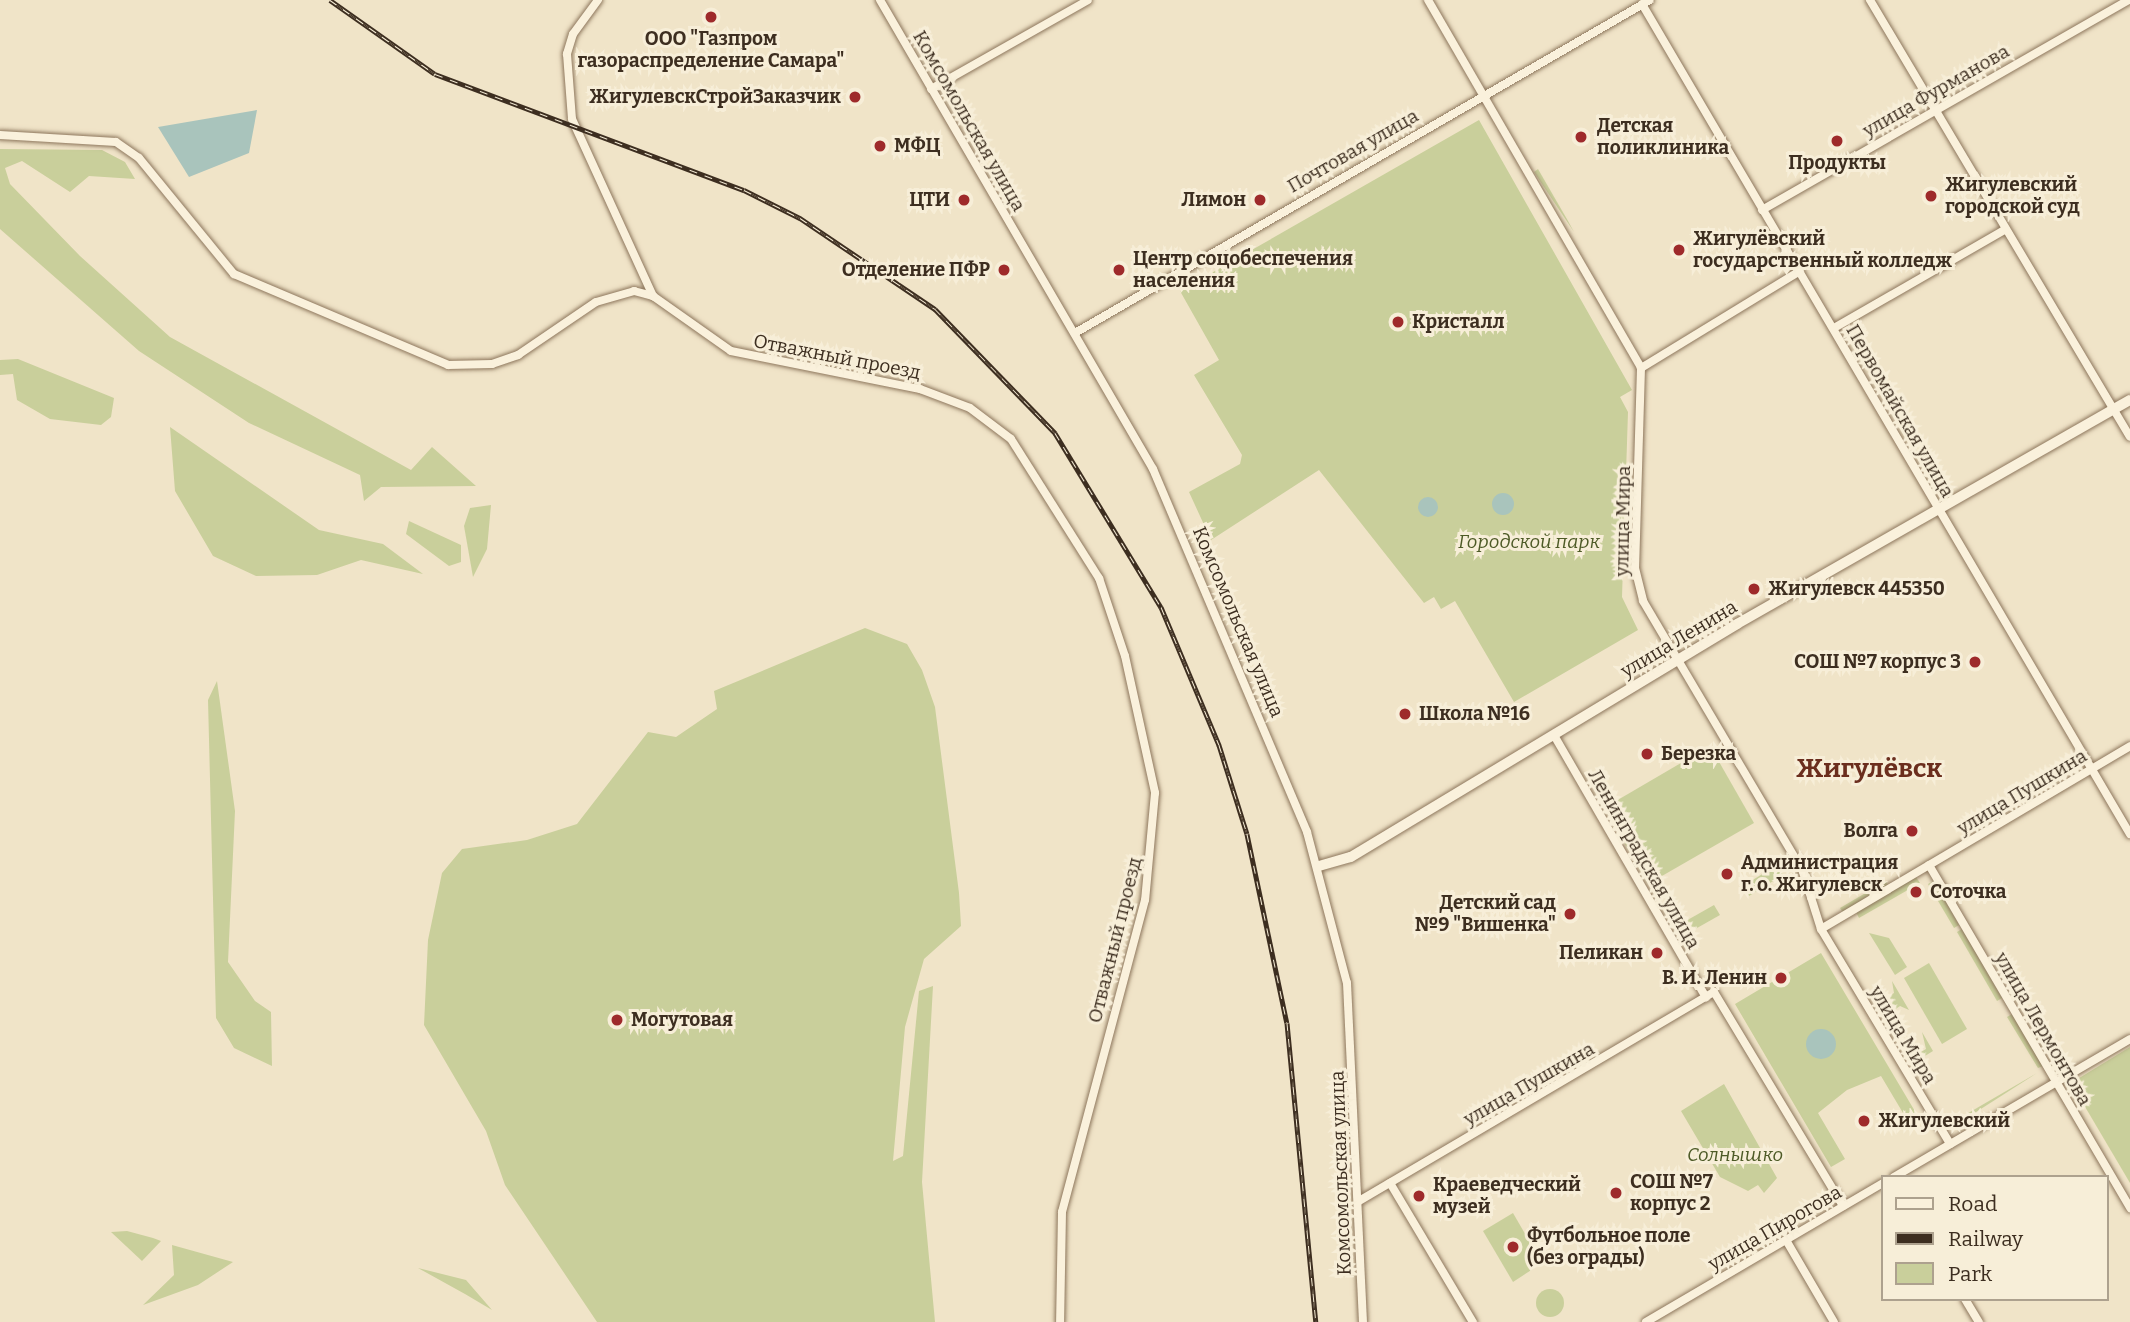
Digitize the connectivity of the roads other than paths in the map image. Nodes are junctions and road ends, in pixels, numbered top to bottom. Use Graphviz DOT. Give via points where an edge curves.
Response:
graph roads {
  1 [pos="597,0"];
  2 [pos="880,0"];
  3 [pos="1087,0"];
  4 [pos="1428,0"];
  5 [pos="1870,0"];
  6 [pos="2128,0"];
  7 [pos="1646,2"];
  8 [pos="931,89"];
  9 [pos="1481,95"];
  10 [pos="1934,109"];
  11 [pos="0,135"];
  12 [pos="1762,211"];
  13 [pos="2006,229"];
  14 [pos="1800,271"];
  15 [pos="653,296"];
  16 [pos="1834,328"];
  17 [pos="1075,333"];
  18 [pos="1641,369"];
  19 [pos="2130,400"];
  20 [pos="2114,409"];
  21 [pos="2130,437"];
  22 [pos="1937,507"];
  23 [pos="1677,659"];
  24 [pos="1555,737"];
  25 [pos="2130,746"];
  26 [pos="2091,768"];
  27 [pos="2130,834"];
  28 [pos="1929,865"];
  29 [pos="1319,866"];
  30 [pos="1821,929"];
  31 [pos="1710,994"];
  32 [pos="2130,1039"];
  33 [pos="2056,1081"];
  34 [pos="1950,1144"];
  35 [pos="1897,1175"];
  36 [pos="1390,1183"];
  37 [pos="1882,1184"];
  38 [pos="1359,1201"];
  39 [pos="1843,1206"];
  40 [pos="2130,1208"];
  41 [pos="1786,1240"];
  42 [pos="1966,1301"];
  43 [pos="1060,1322"];
  44 [pos="1363,1322"];
  45 [pos="1473,1322"];
  46 [pos="1646,1322"];
  47 [pos="1834,1322"];
  48 [pos="1979,1322"];
  1 -- 15 [label="street" via="567,54 572,119"];
  2 -- 8 [label="street, Комсомольская улица"];
  3 -- 8 [label="street"];
  4 -- 9 [label="street"];
  5 -- 10 [label="street"];
  6 -- 10 [label="street, улица Фурманова"];
  7 -- 9 [label="street, Почтовая улица"];
  7 -- 12 [label="street, Первомайская улица"];
  8 -- 17 [label="street, Комсомольская улица"];
  9 -- 17 [label="street, Почтовая улица"];
  9 -- 18 [label="street"];
  10 -- 12 [label="street, улица Фурманова"];
  10 -- 13 [label="street"];
  11 -- 15 [label="street" via="116,142 139,158 234,274 448,365 492,365 518,355 615,293"];
  12 -- 14 [label="street, Первомайская улица"];
  13 -- 16 [label="street"];
  13 -- 20 [label="street"];
  14 -- 16 [label="street, Первомайская улица"];
  14 -- 18 [label="street"];
  15 -- 43 [label="street, Отважный проезд" via="731,351 920,389 991,421 1029,460 1099,578 1152,766 1156,821 1145,900 1062,1212"];
  16 -- 22 [label="street, Первомайская улица"];
  17 -- 29 [label="street, Комсомольская улица" via="1178,519"];
  18 -- 23 [label="street, улица Мира" via="1637,589"];
  19 -- 20 [label="street, улица Ленина"];
  20 -- 21 [label="street"];
  20 -- 22 [label="street, улица Ленина"];
  22 -- 23 [label="street, улица Ленина"];
  22 -- 26 [label="street, Первомайская улица"];
  23 -- 24 [label="street, улица Ленина"];
  23 -- 30 [label="street, улица Мира" via="1803,873"];
  24 -- 29 [label="street, улица Ленина" via="1351,857"];
  24 -- 31 [label="street, Ленинградская улица"];
  25 -- 26 [label="street, улица Пушкина"];
  26 -- 27 [label="street, Первомайская улица"];
  26 -- 28 [label="street, улица Пушкина"];
  28 -- 30 [label="street, улица Пушкина"];
  28 -- 33 [label="street, улица Лермонтова"];
  29 -- 38 [label="street, Комсомольская улица" via="1347,983"];
  30 -- 34 [label="street, улица Мира"];
  31 -- 36 [label="street, улица Пушкина"];
  31 -- 39 [label="street, Ленинградская улица"];
  32 -- 33 [label="street"];
  33 -- 34 [label="street"];
  33 -- 40 [label="street, улица Лермонтова"];
  34 -- 35 [label="street"];
  36 -- 38 [label="street, улица Пушкина"];
  36 -- 45 [label="street"];
  37 -- 39 [label="street, улица Пирогова"];
  38 -- 44 [label="street, Комсомольская улица"];
  39 -- 41 [label="street, улица Пирогова"];
  41 -- 46 [label="street, улица Пирогова"];
  41 -- 47 [label="street"];
  42 -- 48 [label="street"];
}
